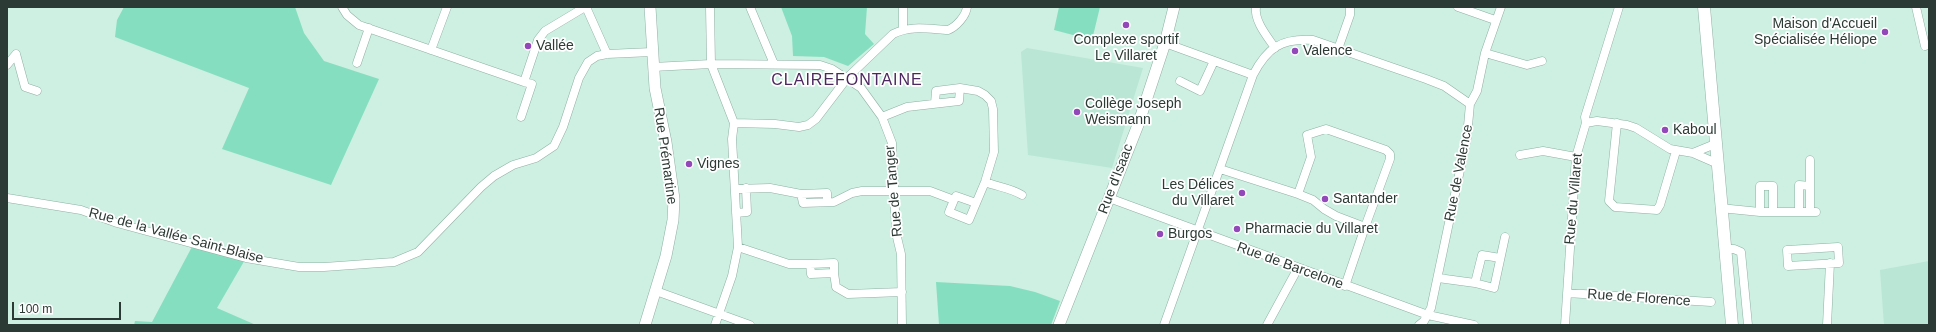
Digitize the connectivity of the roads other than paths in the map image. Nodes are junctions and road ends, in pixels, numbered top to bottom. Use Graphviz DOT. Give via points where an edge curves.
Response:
graph roads {
  1 [pos="342,7"];
  2 [pos="447,7"];
  3 [pos="585,7"];
  4 [pos="650,7"];
  5 [pos="710,7"];
  6 [pos="750,7"];
  7 [pos="903,7"];
  8 [pos="968,7"];
  9 [pos="1174,7"];
  10 [pos="1256,7"];
  11 [pos="1350,7"];
  12 [pos="1458,7"];
  13 [pos="1501,7"];
  14 [pos="1619,7"];
  15 [pos="1704,7"];
  16 [pos="1916,7"];
  17 [pos="1495,20"];
  18 [pos="369,28"];
  19 [pos="903,30"];
  20 [pos="1165,43"];
  21 [pos="1925,46"];
  22 [pos="1275,48"];
  23 [pos="1338,49"];
  24 [pos="431,50"];
  25 [pos="652,52"];
  26 [pos="1485,53"];
  27 [pos="607,54"];
  28 [pos="1214,61"];
  29 [pos="1542,61"];
  30 [pos="357,63"];
  31 [pos="711,64"];
  32 [pos="774,64"];
  33 [pos="7,65"];
  34 [pos="653,67"];
  35 [pos="1253,75"];
  36 [pos="848,77"];
  37 [pos="524,82"];
  38 [pos="1180,82"];
  39 [pos="960,88"];
  40 [pos="37,91"];
  41 [pos="935,103"];
  42 [pos="1470,104"];
  43 [pos="520,117"];
  44 [pos="882,117"];
  45 [pos="734,123"];
  46 [pos="1586,123"];
  47 [pos="1617,123"];
  48 [pos="1715,144"];
  49 [pos="1676,151"];
  50 [pos="1693,153"];
  51 [pos="1520,155"];
  52 [pos="1576,158"];
  53 [pos="1810,160"];
  54 [pos="1716,163"];
  55 [pos="1220,169"];
  56 [pos="985,182"];
  57 [pos="1810,186"];
  58 [pos="746,188"];
  59 [pos="735,189"];
  60 [pos="894,190"];
  61 [pos="1298,194"];
  62 [pos="1022,195"];
  63 [pos="7,198"];
  64 [pos="1109,198"];
  65 [pos="954,200"];
  66 [pos="976,203"];
  67 [pos="1720,208"];
  68 [pos="1760,212"];
  69 [pos="1773,212"];
  70 [pos="1799,212"];
  71 [pos="736,213"];
  72 [pos="1365,227"];
  73 [pos="1197,231"];
  74 [pos="1505,237"];
  75 [pos="738,248"];
  76 [pos="1725,250"];
  77 [pos="1500,258"];
  78 [pos="1830,263"];
  79 [pos="1298,268"];
  80 [pos="1438,278"];
  81 [pos="1476,283"];
  82 [pos="1345,286"];
  83 [pos="656,291"];
  84 [pos="902,292"];
  85 [pos="1568,293"];
  86 [pos="1711,302"];
  87 [pos="719,314"];
  88 [pos="1428,315"];
  89 [pos="645,325"];
  90 [pos="715,325"];
  91 [pos="750,325"];
  92 [pos="902,325"];
  93 [pos="1059,325"];
  94 [pos="1164,325"];
  95 [pos="1267,325"];
  96 [pos="1419,325"];
  97 [pos="1474,325"];
  98 [pos="1565,325"];
  99 [pos="1732,325"];
  100 [pos="1748,325"];
  101 [pos="1827,325"];
  1 -- 18 [label="street" via="359,25"];
  2 -- 24 [label="street"];
  3 -- 27 [label="street"];
  3 -- 37 [label="street" via="545,31 538,40"];
  4 -- 25 [label="street, Rue Prémartine"];
  5 -- 31 [label="street"];
  6 -- 32 [label="street"];
  7 -- 19 [label="street"];
  8 -- 19 [label="street" via="953,28 948,30"];
  9 -- 20 [label="street, Rue d'Isaac"];
  10 -- 22 [label="street" via="1259,22"];
  11 -- 23 [label="street" via="1350,15"];
  12 -- 17 [label="street"];
  13 -- 17 [label="street"];
  14 -- 46 [label="street, Rue du Villaret" via="1585,117"];
  15 -- 48 [label="main road"];
  16 -- 21 [label="street"];
  17 -- 26 [label="street"];
  18 -- 24 [label="street"];
  18 -- 30 [label="street"];
  19 -- 36 [label="street" via="883,43"];
  20 -- 28 [label="street"];
  20 -- 64 [label="street, Rue d'Isaac" via="1138,125"];
  22 -- 23 [label="street, Rue de Valence" via="1300,39 1313,40"];
  22 -- 35 [label="street, Rue de Valence" via="1262,59"];
  23 -- 42 [label="street, Rue de Valence" via="1438,84"];
  24 -- 37 [label="street"];
  25 -- 27 [label="street, Rue de la Vallée Saint-Blaise"];
  25 -- 34 [label="street, Rue Prémartine"];
  26 -- 29 [label="street" via="1527,65"];
  26 -- 42 [label="street" via="1477,90"];
  27 -- 63 [label="street, Rue de la Vallée Saint-Blaise" via="597,56 584,67 554,146 536,158 513,165 494,176 418,252 394,262 299,267 246,258 117,223 81,210"];
  28 -- 35 [label="street"];
  28 -- 38 [label="street" via="1200,90"];
  31 -- 32 [label="street, Rue de Tanger"];
  31 -- 34 [label="street, Rue de Tanger"];
  31 -- 45 [label="street"];
  32 -- 36 [label="street, Rue de Tanger" via="820,65"];
  33 -- 40 [label="street" via="16,54 25,87"];
  34 -- 83 [label="street, Rue Prémartine" via="654,88 666,142 674,198 673,220"];
  35 -- 55 [label="street, Rue de Valence"];
  36 -- 44 [label="street, Rue de Tanger" via="861,88"];
  36 -- 45 [label="street" via="816,120 808,125 800,127"];
  37 -- 43 [label="street" via="532,84"];
  39 -- 41 [label="street" via="936,91"];
  39 -- 41 [label="street" via="959,101"];
  39 -- 56 [label="street" via="978,91 991,101 994,152"];
  41 -- 44 [label="street" via="908,107"];
  42 -- 80 [label="street, Rue de Valence" via="1467,137"];
  44 -- 60 [label="street, Rue de Tanger" via="892,143"];
  45 -- 59 [label="street" via="732,139"];
  46 -- 47 [label="street"];
  46 -- 52 [label="street, Rue du Villaret"];
  47 -- 49 [label="street" via="1636,128"];
  47 -- 49 [label="street" via="1609,201 1615,207 1657,210"];
  48 -- 50 [label="street"];
  48 -- 54 [label="main road"];
  49 -- 50 [label="street"];
  50 -- 54 [label="street"];
  51 -- 52 [label="street" via="1543,151"];
  52 -- 85 [label="street, Rue du Villaret"];
  53 -- 57 [label="street"];
  54 -- 67 [label="main road"];
  55 -- 61 [label="street"];
  55 -- 73 [label="street, Rue de Valence"];
  56 -- 62 [label="street" via="1010,188"];
  56 -- 66 [label="street"];
  57 -- 70 [label="street" via="1800,185"];
  57 -- 70 [label="street" via="1813,212"];
  58 -- 59 [label="street"];
  58 -- 60 [label="street" via="770,188 801,194 803,203 834,202 862,191"];
  58 -- 71 [label="street" via="747,212"];
  59 -- 71 [label="street"];
  60 -- 65 [label="street" via="930,191"];
  60 -- 84 [label="street, Rue de Tanger"];
  61 -- 72 [label="street" via="1313,200 1336,216"];
  61 -- 72 [label="street" via="1311,157 1308,135 1326,129 1386,150 1390,154 1390,159"];
  64 -- 73 [label="street, Rue de Barcelone"];
  64 -- 93 [label="street, Rue d'Isaac"];
  65 -- 66 [label="street" via="956,196"];
  65 -- 66 [label="street" via="949,212 969,220"];
  67 -- 68 [label="street"];
  67 -- 76 [label="main road"];
  68 -- 69 [label="street"];
  68 -- 69 [label="street" via="1760,186 1773,186"];
  69 -- 70 [label="street"];
  71 -- 75 [label="street"];
  72 -- 82 [label="street"];
  73 -- 79 [label="street, Rue de Barcelone"];
  73 -- 94 [label="street, Rue de Valence"];
  74 -- 77 [label="street"];
  75 -- 84 [label="street" via="789,264 810,264 811,274 834,273 836,287 848,294"];
  75 -- 87 [label="street"];
  76 -- 99 [label="main road"];
  76 -- 100 [label="street" via="1734,249 1741,252"];
  77 -- 81 [label="street" via="1482,255"];
  77 -- 81 [label="street" via="1494,288"];
  78 -- 78 [label="street" via="1839,263 1838,247 1787,250 1788,266"];
  78 -- 101 [label="street"];
  79 -- 82 [label="street, Rue de Barcelone"];
  79 -- 95 [label="street"];
  80 -- 81 [label="street"];
  80 -- 88 [label="street, Rue de Valence"];
  82 -- 88 [label="street, Rue de Barcelone"];
  83 -- 87 [label="street"];
  83 -- 89 [label="street, Rue Prémartine"];
  84 -- 92 [label="street, Rue de Tanger"];
  85 -- 86 [label="street, Rue de Florence"];
  85 -- 98 [label="street, Rue du Villaret"];
  87 -- 90 [label="street"];
  87 -- 91 [label="street"];
  88 -- 96 [label="street"];
  88 -- 97 [label="street, Rue de Barcelone"];
}
